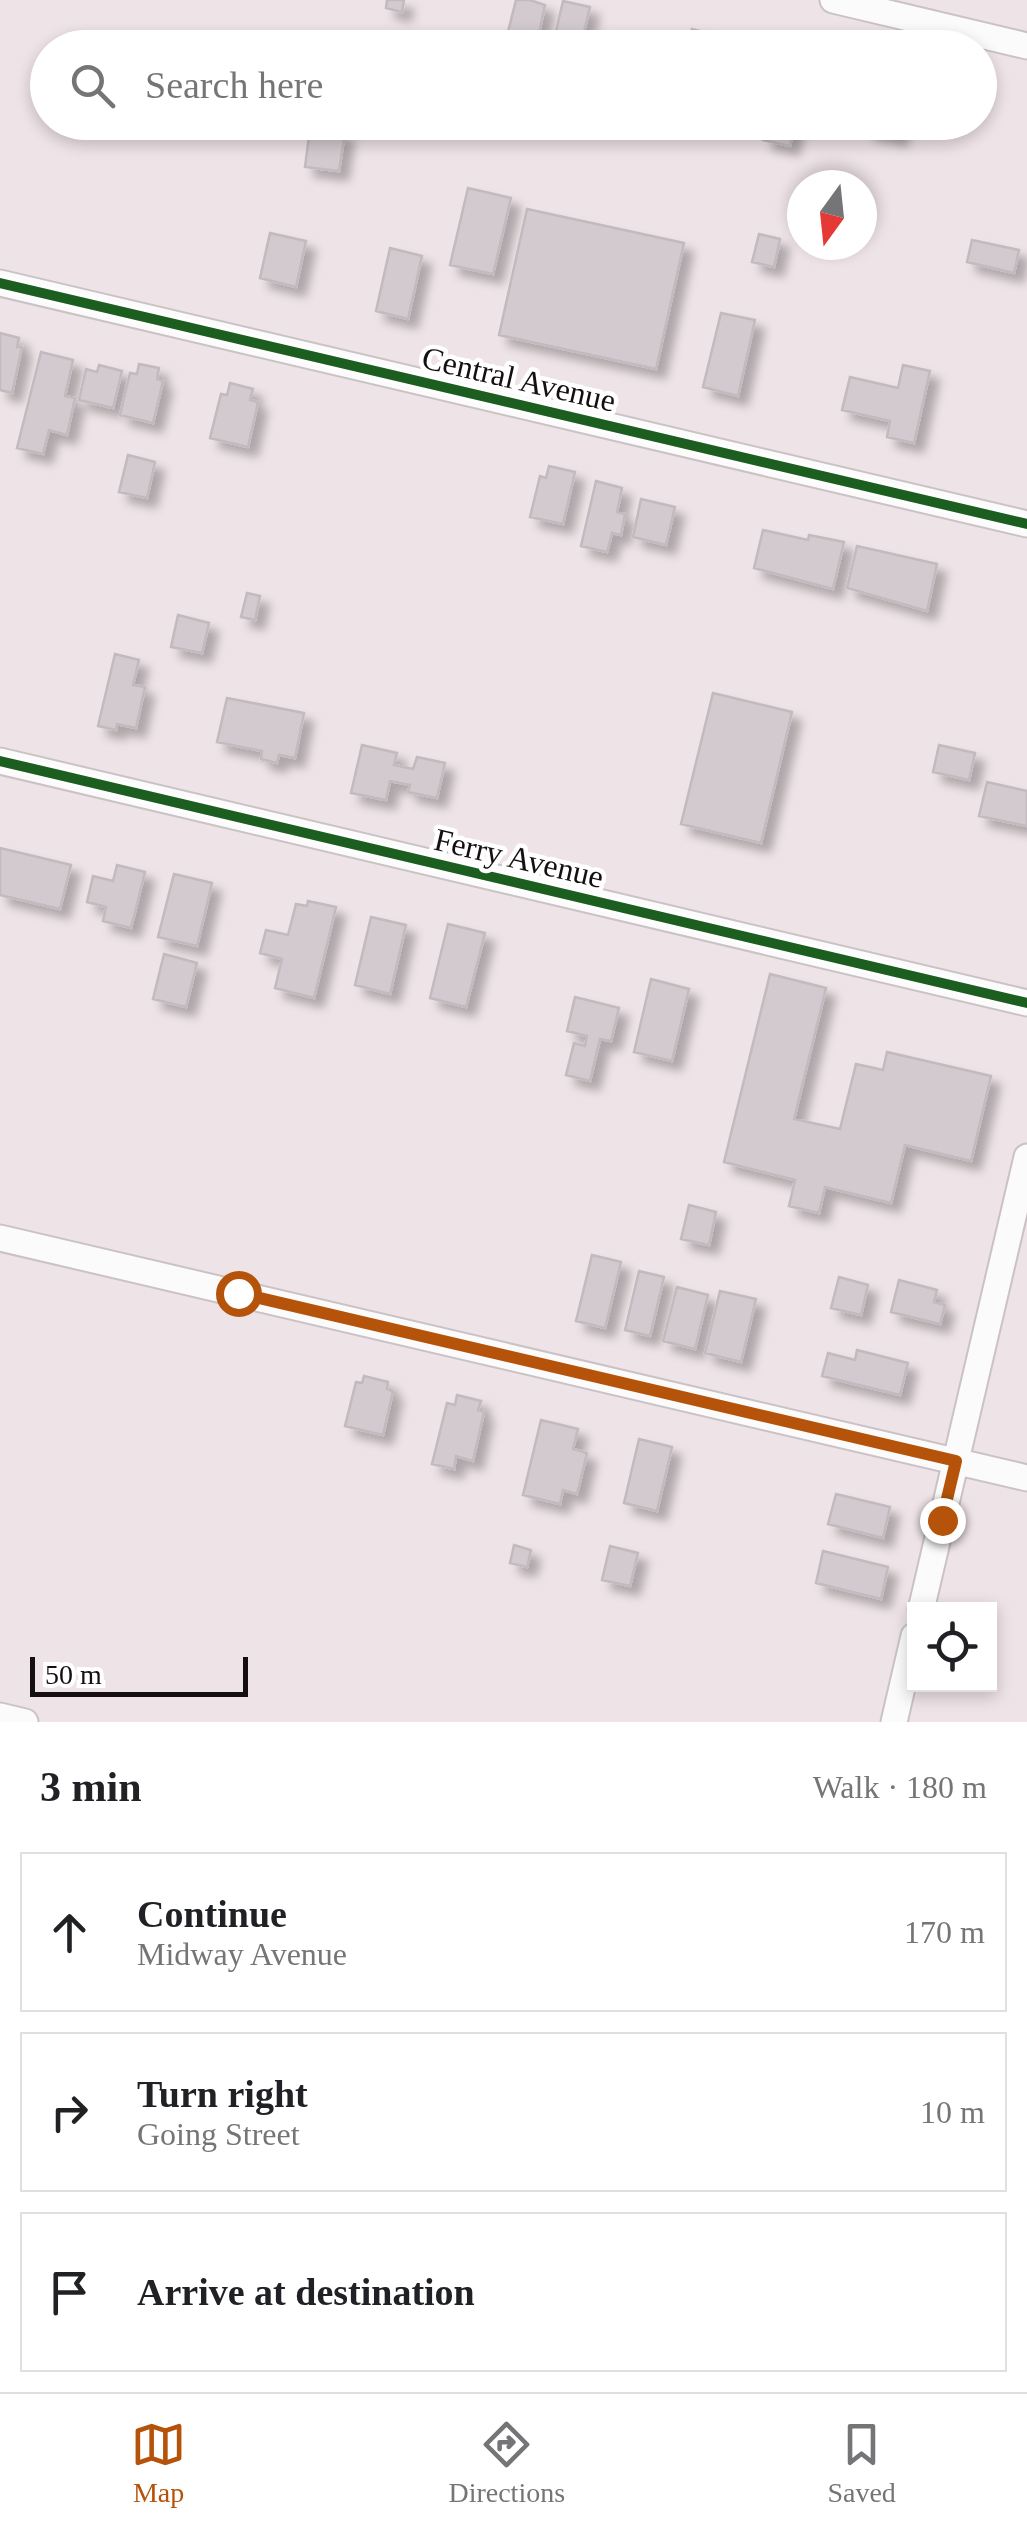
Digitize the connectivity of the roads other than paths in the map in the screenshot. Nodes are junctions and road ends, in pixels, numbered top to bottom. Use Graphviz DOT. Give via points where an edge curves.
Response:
graph roads {
  1 [pos="833,0"];
  2 [pos="960,30"];
  3 [pos="997,39"];
  4 [pos="1027,46"];
  5 [pos="0,283"];
  6 [pos="1027,524"];
  7 [pos="0,761"];
  8 [pos="1027,1003"];
  9 [pos="1027,1157"];
  10 [pos="0,1238"];
  11 [pos="956,1461"];
  12 [pos="1027,1478"];
  13 [pos="923,1602"];
  14 [pos="907,1666"];
  15 [pos="0,1716"];
  16 [pos="24,1722"];
  17 [pos="894,1722"];
  1 -- 2 [label="street"];
  3 -- 4 [label="street"];
  5 -- 6 [label="street, Central Avenue"];
  7 -- 8 [label="street, Ferry Avenue"];
  9 -- 11 [label="street"];
  10 -- 11 [label="street"];
  11 -- 12 [label="street"];
  11 -- 13 [label="street"];
  14 -- 17 [label="street"];
  15 -- 16 [label="street"];
}
